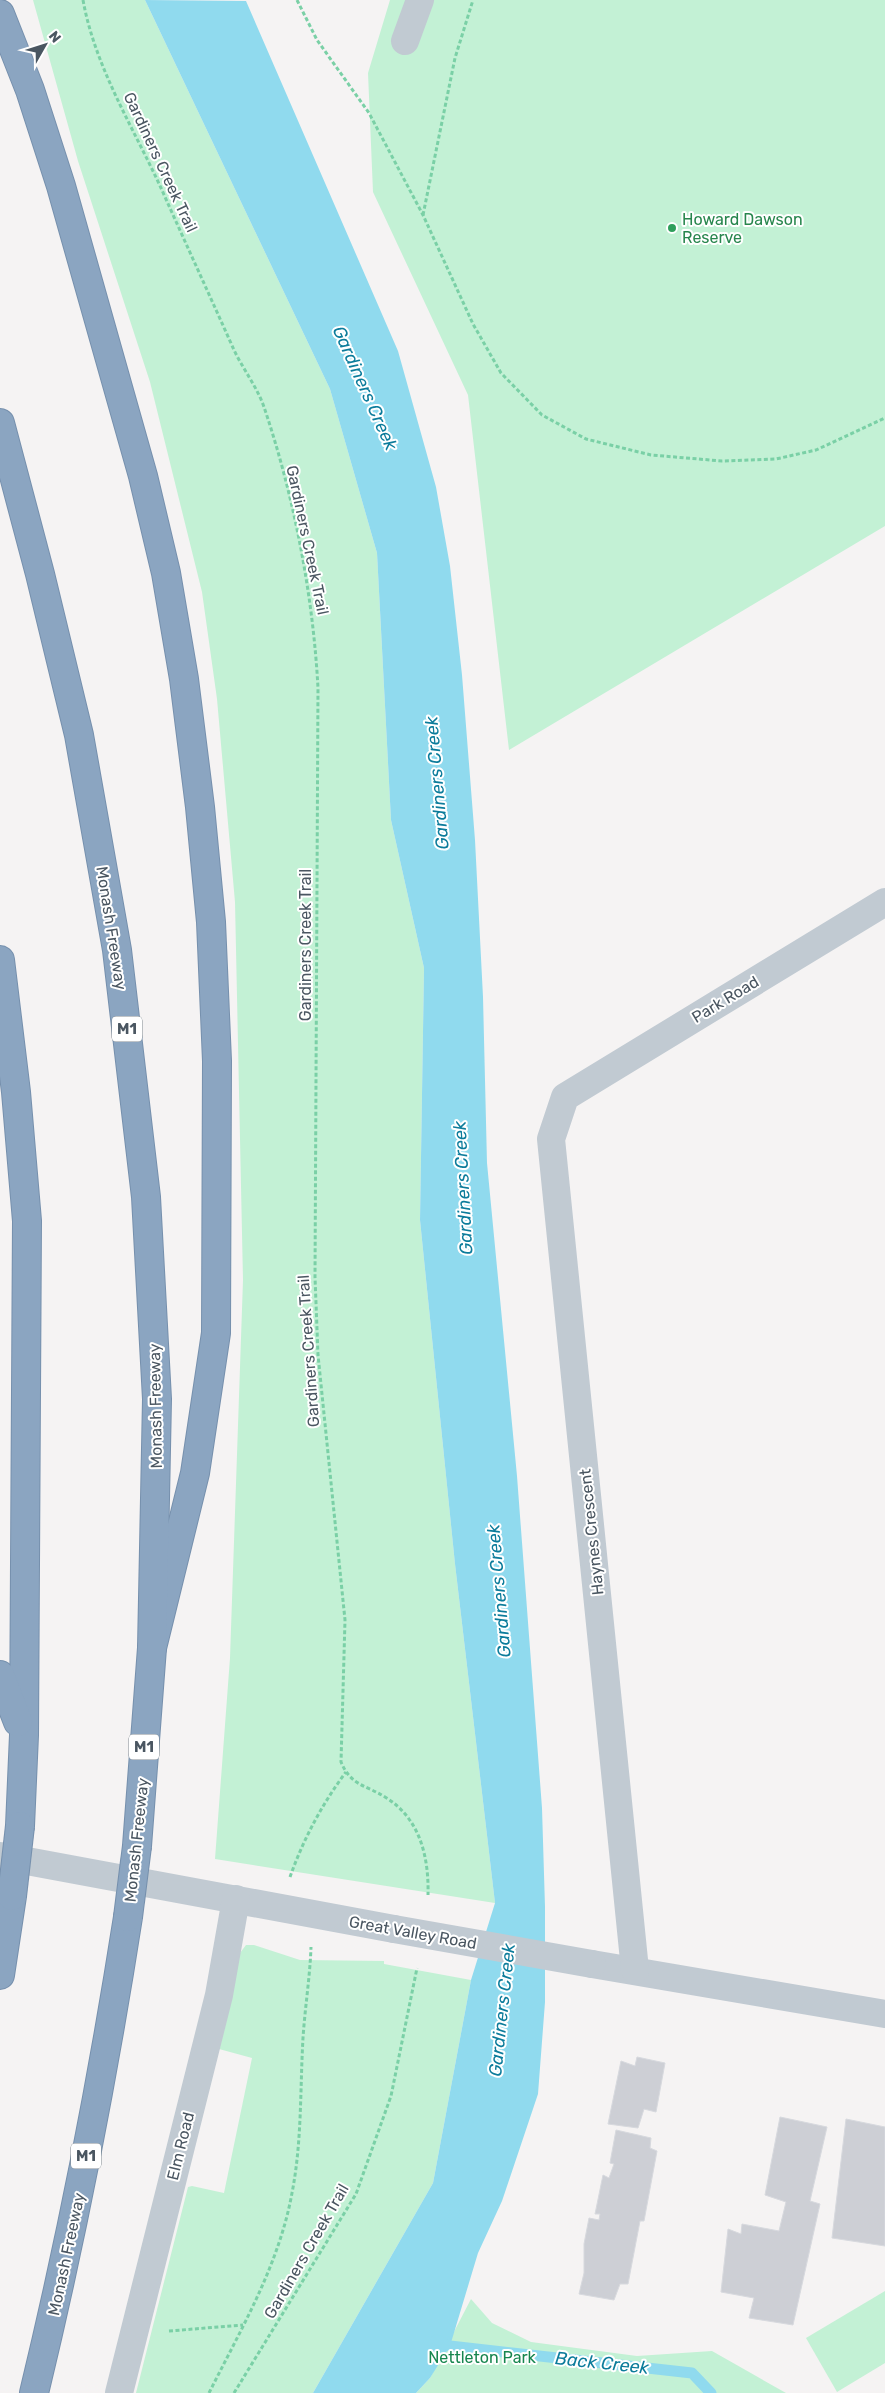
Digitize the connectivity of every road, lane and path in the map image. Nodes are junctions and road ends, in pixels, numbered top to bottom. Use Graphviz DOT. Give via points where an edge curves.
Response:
graph roads {
  1 [pos="7,0"];
  2 [pos="84,0"];
  3 [pos="297,0"];
  4 [pos="420,0"];
  5 [pos="473,0"];
  6 [pos="0,14"];
  7 [pos="405,41"];
  8 [pos="30,90"];
  9 [pos="423,215"];
  10 [pos="885,418"];
  11 [pos="0,423"];
  12 [pos="885,902"];
  13 [pos="0,960"];
  14 [pos="565,1096"];
  15 [pos="152,1648"];
  16 [pos="0,1675"];
  17 [pos="24,1735"];
  18 [pos="346,1772"];
  19 [pos="0,1856"];
  20 [pos="291,1872"];
  21 [pos="428,1895"];
  22 [pos="236,1899"];
  23 [pos="310,1962"];
  24 [pos="418,1968"];
  25 [pos="635,1970"];
  26 [pos="0,1975"];
  27 [pos="885,2014"];
  28 [pos="243,2325"];
  29 [pos="159,2332"];
  30 [pos="34,2393"];
  31 [pos="119,2393"];
  32 [pos="209,2393"];
  33 [pos="234,2393"];
  1 -- 8 [label="highway"];
  2 -- 18 [label="path, Gardiners Creek Trail" via="86,16 115,95 239,361 263,405 288,494 310,594 318,688 315,1277 318,1355 345,1620 341,1762"];
  3 -- 9 [label="path" via="317,40 369,113"];
  4 -- 7 [label="street"];
  5 -- 9 [label="path" via="455,58"];
  6 -- 8 [label="highway"];
  8 -- 15 [label="highway" via="113,368 166,573 184,680 211,922 217,1060 216,1333 195,1473"];
  9 -- 10 [label="path" via="473,324 501,372 542,415 586,439 651,455 722,461 776,459 816,450"];
  11 -- 15 [label="highway, Monash Freeway / M1" via="79,734 117,950 146,1197 157,1399"];
  12 -- 14 [label="street, Park Road"];
  13 -- 17 [label="highway" via="27,1221"];
  14 -- 25 [label="street, Haynes Crescent" via="552,1139"];
  15 -- 30 [label="highway, Monash Freeway / M1, bridge" via="137,1846 128,1917 84,2167"];
  16 -- 17 [label="highway"];
  17 -- 26 [label="highway, bridge" via="20,1826"];
  18 -- 20 [label="path" via="326,1799"];
  18 -- 21 [label="path" via="361,1787 384,1796 400,1808 411,1822 428,1862"];
  19 -- 22 [label="street, Great Valley Road"];
  22 -- 25 [label="street, Great Valley Road, bridge"];
  22 -- 31 [label="street, Elm Road" via="219,1995"];
  23 -- 28 [label="path" via="292,2194 278,2242"];
  24 -- 33 [label="path, Gardiners Creek Trail" via="391,2096 356,2194"];
  25 -- 27 [label="street, Great Valley Road"];
  28 -- 29 [label="path"];
  28 -- 32 [label="path"];
}
